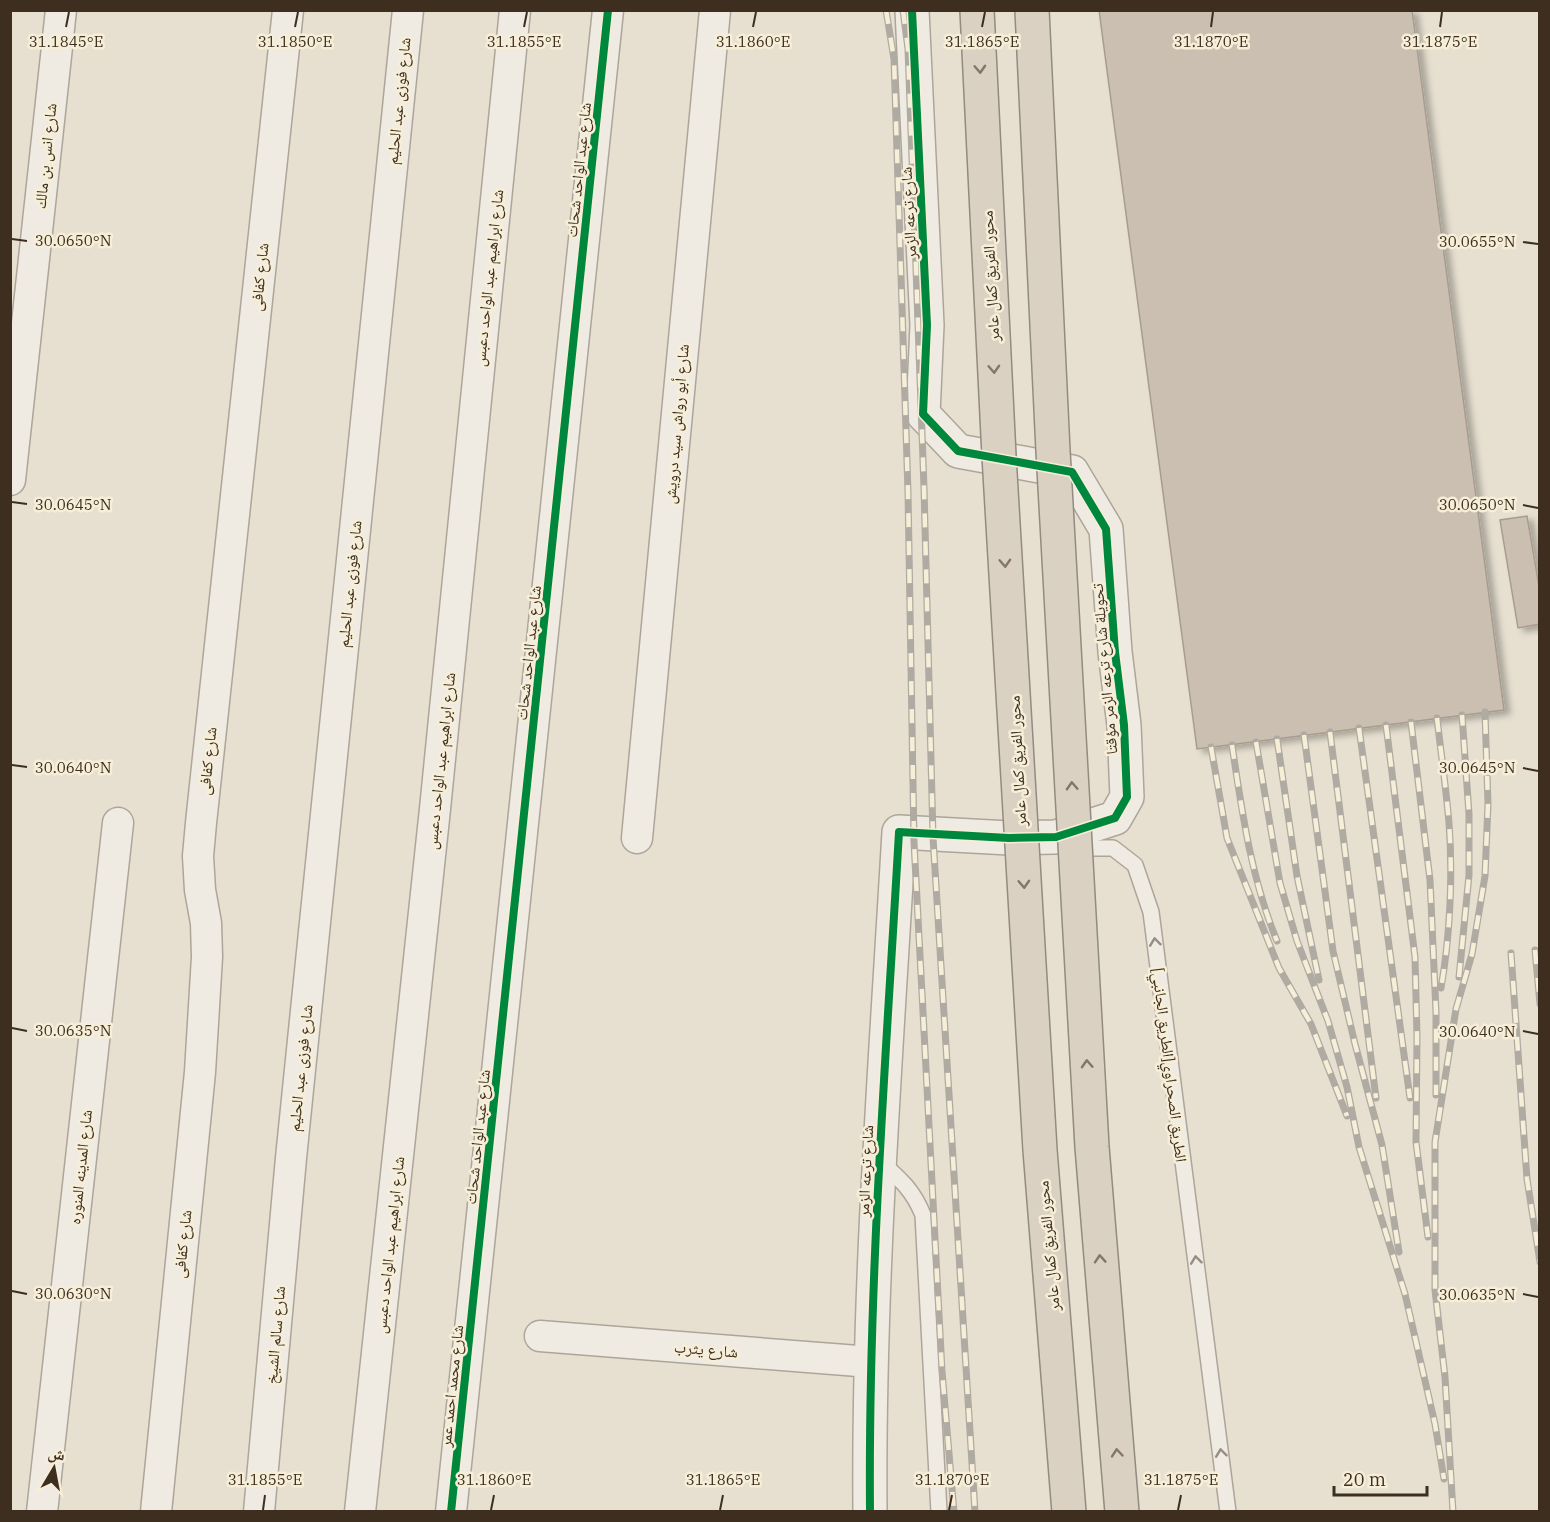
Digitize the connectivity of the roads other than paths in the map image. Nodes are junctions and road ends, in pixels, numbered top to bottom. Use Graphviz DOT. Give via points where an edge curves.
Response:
graph roads {
  1 [pos="61,10"];
  2 [pos="288,10"];
  3 [pos="408,10"];
  4 [pos="515,10"];
  5 [pos="608,10"];
  6 [pos="715,10"];
  7 [pos="912,10"];
  8 [pos="977,10"];
  9 [pos="1032,10"];
  10 [pos="923,414"];
  11 [pos="10,480"];
  12 [pos="118,824"];
  13 [pos="899,832"];
  14 [pos="637,838"];
  15 [pos="291,1158"];
  16 [pos="878,1160"];
  17 [pos="474,1299"];
  18 [pos="540,1336"];
  19 [pos="871,1362"];
  20 [pos="42,1512"];
  21 [pos="156,1512"];
  22 [pos="260,1512"];
  23 [pos="360,1512"];
  24 [pos="451,1512"];
  25 [pos="870,1512"];
  26 [pos="939,1512"];
  27 [pos="1069,1512"];
  28 [pos="1122,1512"];
  29 [pos="1228,1512"];
  1 -- 11 [label="street, شارع انس بن مالك"];
  2 -- 21 [label="street, شارع كفافى" via="198,856 207,957 200,1072"];
  3 -- 15 [label="street, شارع فوزى عبد الحليم"];
  4 -- 23 [label="street, شارع ابراهيم عبد الواحد دعبس"];
  5 -- 17 [label="street, شارع عبد الواحد شحات"];
  6 -- 14 [label="street, شارع أبو رواش سيد درويش"];
  7 -- 10 [label="street, شارع ترعه الزمر" via="927,325"];
  8 -- 27 [label="highway, محور الفريق كمال عامر, one-way, bridge" via="999,468 1040,1150"];
  28 -- 9 [label="highway, one-way, bridge" via="1092,1147"];
  10 -- 13 [label="street, تحويلة شارع ترعه الزمر مؤقتا" via="958,451 1072,472 1106,529 1127,797 1115,818 1056,837"];
  12 -- 20 [label="street, شارع المدينه المنوره"];
  13 -- 16 [label="street, شارع ترعه الزمر"];
  29 -- 13 [label="lane, الطريق الصحراوي[الطريق الجانبي], one-way" via="1151,912 1135,866 1113,848 998,850 918,845 908,842"];
  15 -- 22 [label="street, شارع سالم الشيخ"];
  16 -- 19 [label="street, شارع ترعه الزمر"];
  16 -- 26 [label="lane" via="908,1186 923,1215"];
  17 -- 24 [label="street, شارع محمد احمد عمر"];
  18 -- 19 [label="street, شارع يثرب"];
  19 -- 25 [label="street, شارع ترعه الزمر"];
}
